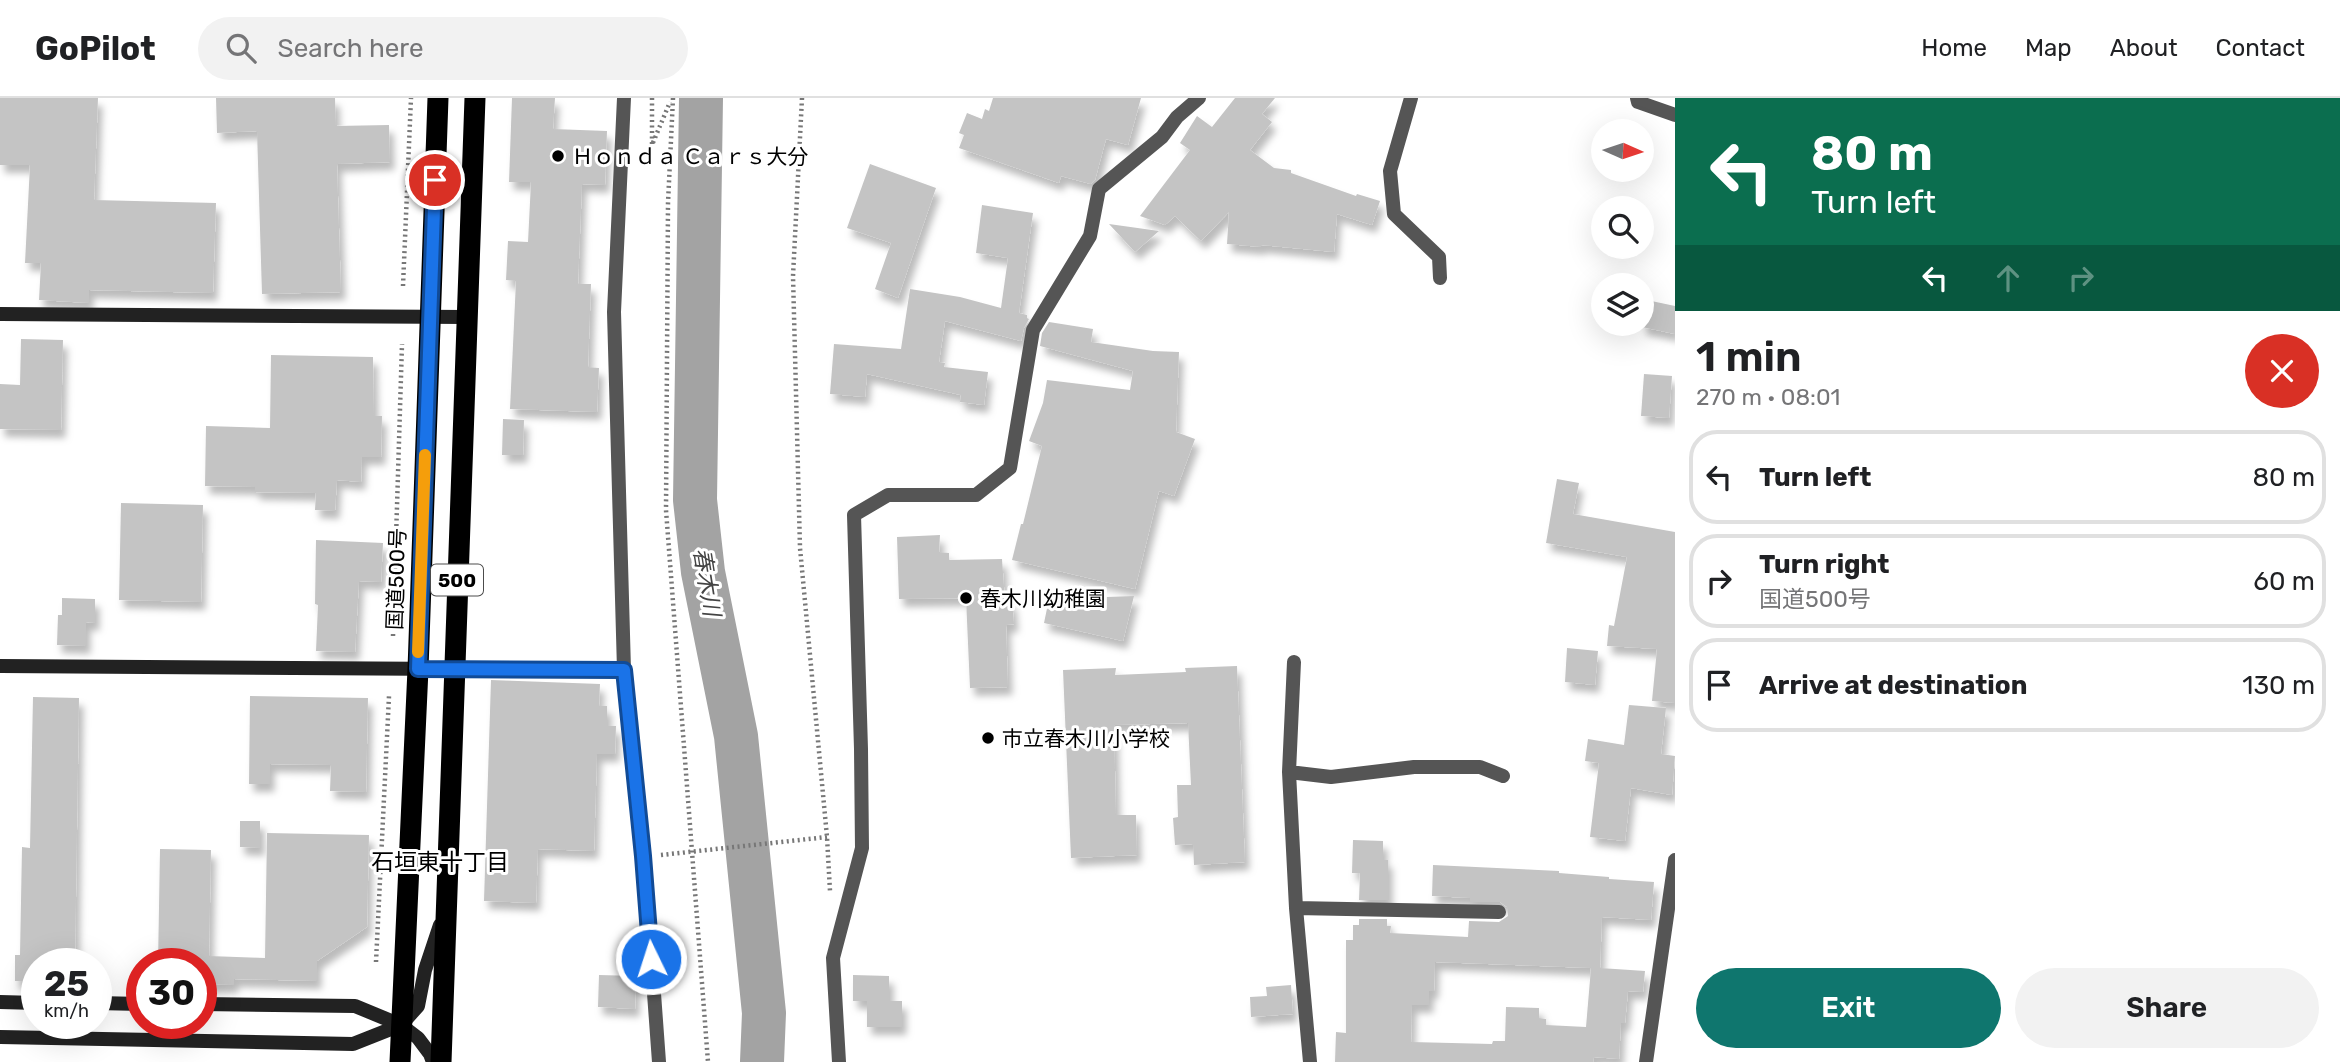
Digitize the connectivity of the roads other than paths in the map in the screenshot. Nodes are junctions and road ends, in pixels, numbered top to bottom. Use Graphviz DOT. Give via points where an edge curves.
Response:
graph roads {
  1 [pos="438,98"];
  2 [pos="475,98"];
  3 [pos="624,98"];
  4 [pos="1199,98"];
  5 [pos="1411,98"];
  6 [pos="1637,98"];
  7 [pos="1675,115"];
  8 [pos="1440,278"];
  9 [pos="0,314"];
  10 [pos="430,317"];
  11 [pos="467,317"];
  12 [pos="1294,662"];
  13 [pos="0,666"];
  14 [pos="418,669"];
  15 [pos="453,669"];
  16 [pos="624,670"];
  17 [pos="1289,772"];
  18 [pos="1503,776"];
  19 [pos="1675,860"];
  20 [pos="1296,908"];
  21 [pos="445,910"];
  22 [pos="1499,912"];
  23 [pos="0,1002"];
  24 [pos="21,1003"];
  25 [pos="217,1004"];
  26 [pos="401,1025"];
  27 [pos="0,1037"];
  28 [pos="400,1062"];
  29 [pos="433,1062"];
  30 [pos="441,1062"];
  31 [pos="659,1062"];
  32 [pos="839,1062"];
  33 [pos="1310,1062"];
  34 [pos="1646,1062"];
  1 -- 10 [label="highway, 国道500号 / 500"];
  2 -- 11 [label="highway, 500"];
  3 -- 16 [label="street" via="614,312"];
  4 -- 32 [label="street" via="1162,137 1099,189 1090,236 1033,330 1010,468 976,495 888,495 854,516 862,848 833,958"];
  5 -- 8 [label="street" via="1390,171 1394,214 1438,257"];
  6 -- 7 [label="street"];
  9 -- 10 [label="street"];
  10 -- 11 [label="street"];
  10 -- 14 [label="highway, 国道500号 / 500"];
  11 -- 15 [label="highway, 500"];
  12 -- 17 [label="street"];
  13 -- 14 [label="street"];
  14 -- 15 [label="street"];
  14 -- 26 [label="highway, 国道500号 / 500"];
  15 -- 16 [label="street"];
  15 -- 21 [label="highway, 500"];
  16 -- 31 [label="street"];
  17 -- 18 [label="street" via="1332,777 1414,767 1480,767"];
  17 -- 20 [label="street"];
  19 -- 34 [label="street"];
  20 -- 22 [label="street"];
  20 -- 33 [label="street"];
  21 -- 26 [label="street" via="418,1006"];
  21 -- 30 [label="highway, 500"];
  23 -- 24 [label="street"];
  25 -- 26 [label="street" via="355,1006"];
  26 -- 27 [label="street" via="353,1044"];
  26 -- 28 [label="highway, 国道500号 / 500"];
  26 -- 29 [label="street" via="418,1038"];
}
